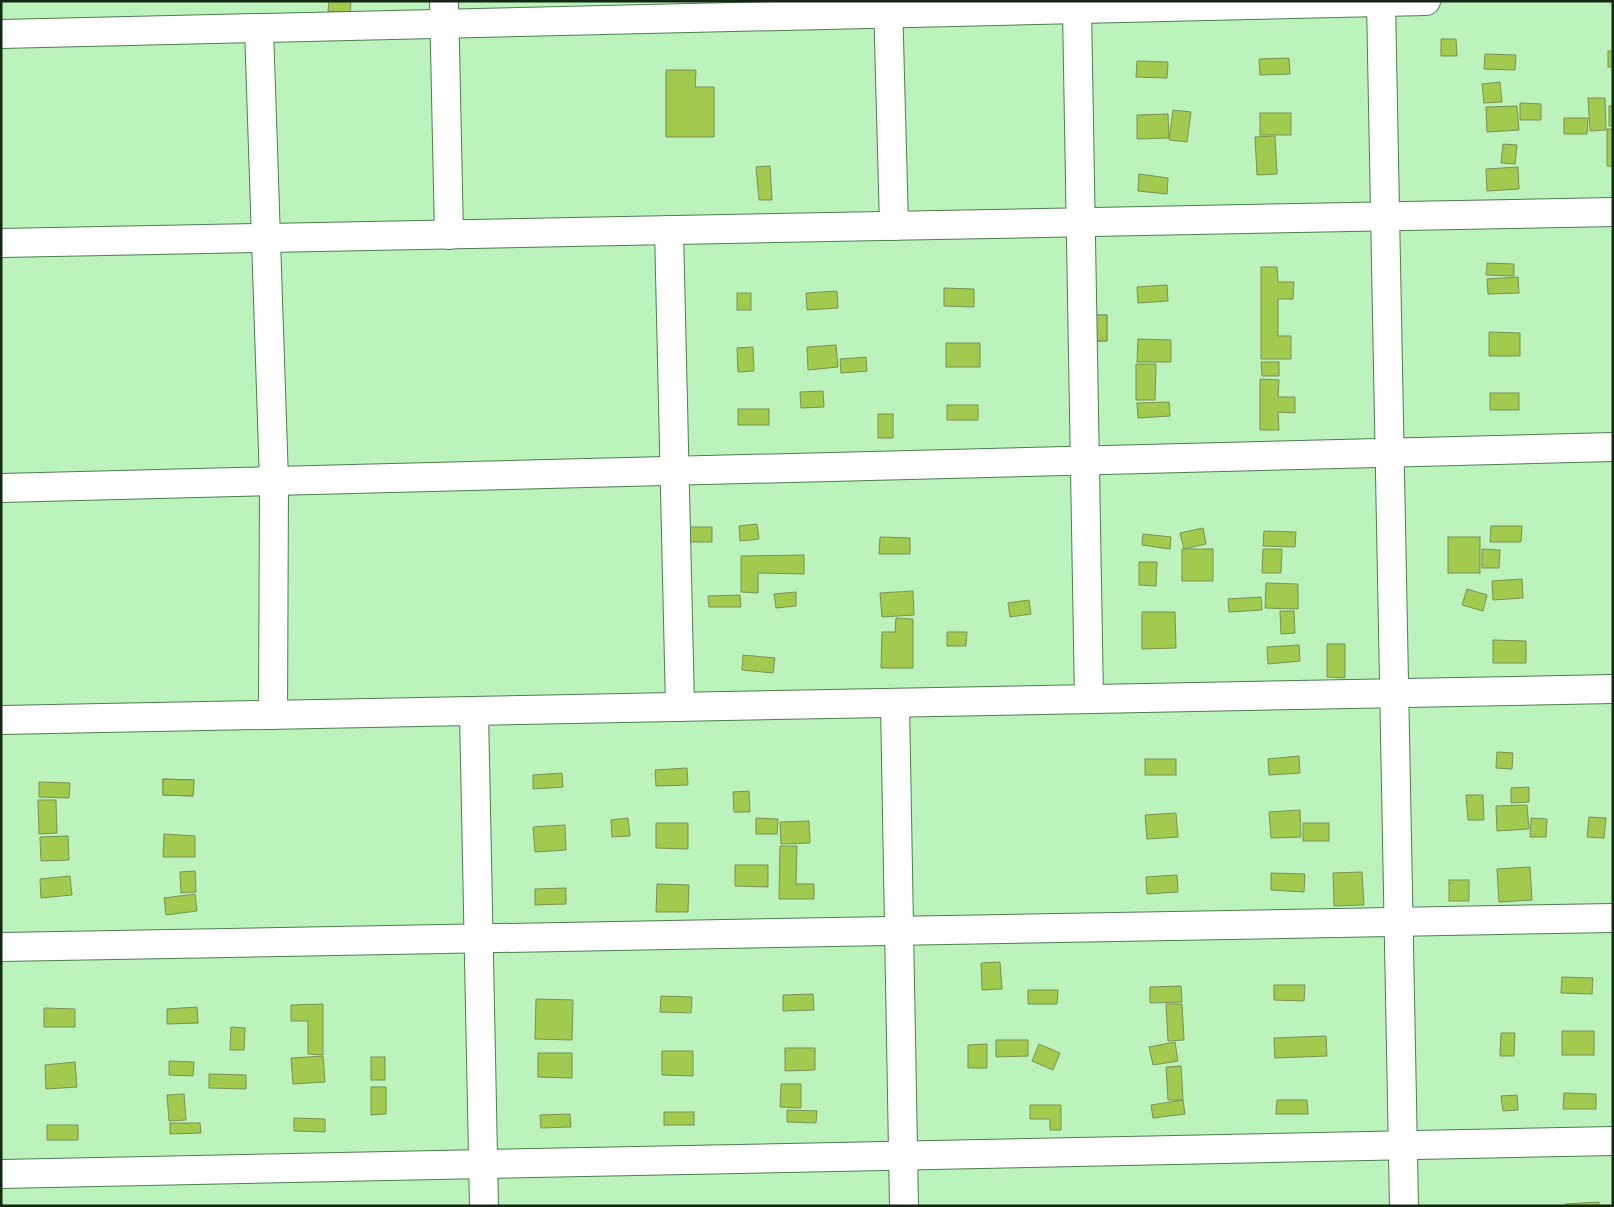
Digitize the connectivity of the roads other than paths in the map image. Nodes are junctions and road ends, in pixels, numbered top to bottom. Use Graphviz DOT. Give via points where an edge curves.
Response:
graph roads {
  1 [pos="1426,1"];
  2 [pos="1381,2"];
  3 [pos="889,7"];
  4 [pos="1077,9"];
  5 [pos="444,12"];
  6 [pos="258,28"];
  7 [pos="1,34"];
  8 [pos="1613,212"];
  9 [pos="1386,216"];
  10 [pos="1081,222"];
  11 [pos="894,226"];
  12 [pos="669,230"];
  13 [pos="449,235"];
  14 [pos="266,238"];
  15 [pos="1,243"];
  16 [pos="1613,447"];
  17 [pos="1390,453"];
  18 [pos="1085,460"];
  19 [pos="674,471"];
  20 [pos="274,481"];
  21 [pos="1,488"];
  22 [pos="1613,689"];
  23 [pos="1395,694"];
  24 [pos="1089,699"];
  25 [pos="895,703"];
  26 [pos="680,707"];
  27 [pos="474,711"];
  28 [pos="273,715"];
  29 [pos="1,720"];
  30 [pos="1613,918"];
  31 [pos="1399,922"];
  32 [pos="899,931"];
  33 [pos="479,938"];
  34 [pos="1,947"];
  35 [pos="1613,1141"];
  36 [pos="1403,1145"];
  37 [pos="903,1156"];
  38 [pos="483,1164"];
  39 [pos="1,1174"];
  40 [pos="484,1206"];
  41 [pos="904,1206"];
  42 [pos="1404,1206"];
  1 -- 2 [label="street"];
  2 -- 4 [label="street"];
  2 -- 9 [label="street"];
  3 -- 4 [label="street"];
  3 -- 5 [label="street"];
  3 -- 11 [label="street"];
  4 -- 10 [label="street"];
  5 -- 6 [label="street"];
  5 -- 13 [label="street"];
  6 -- 7 [label="street"];
  6 -- 14 [label="street"];
  8 -- 9 [label="street"];
  9 -- 10 [label="street"];
  9 -- 17 [label="street"];
  10 -- 11 [label="street"];
  10 -- 18 [label="street"];
  11 -- 12 [label="street"];
  12 -- 13 [label="street"];
  12 -- 19 [label="street"];
  13 -- 14 [label="street"];
  14 -- 15 [label="street"];
  14 -- 20 [label="street"];
  16 -- 17 [label="street"];
  17 -- 18 [label="street"];
  17 -- 23 [label="street"];
  18 -- 19 [label="street"];
  18 -- 24 [label="street"];
  19 -- 20 [label="street"];
  19 -- 26 [label="street"];
  20 -- 21 [label="street"];
  20 -- 28 [label="street"];
  22 -- 23 [label="street"];
  23 -- 24 [label="street"];
  23 -- 31 [label="street"];
  24 -- 25 [label="street"];
  25 -- 26 [label="street"];
  25 -- 32 [label="street"];
  26 -- 27 [label="street"];
  27 -- 28 [label="street"];
  27 -- 33 [label="street"];
  28 -- 29 [label="street"];
  30 -- 31 [label="street"];
  31 -- 32 [label="street"];
  31 -- 36 [label="street"];
  32 -- 33 [label="street"];
  32 -- 37 [label="street"];
  33 -- 34 [label="street"];
  33 -- 38 [label="street"];
  35 -- 36 [label="street"];
  36 -- 37 [label="street"];
  36 -- 42 [label="street"];
  37 -- 38 [label="street"];
  37 -- 41 [label="street"];
  38 -- 39 [label="street"];
  38 -- 40 [label="street"];
}
